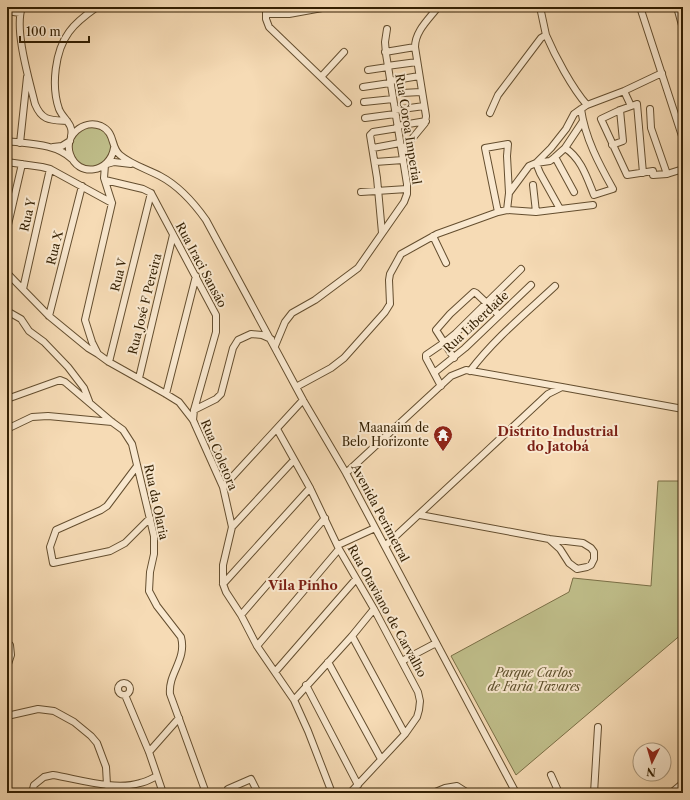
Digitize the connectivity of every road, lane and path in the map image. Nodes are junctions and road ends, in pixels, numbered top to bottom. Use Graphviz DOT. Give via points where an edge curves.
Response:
graph roads {
  1 [pos="97,7"];
  2 [pos="266,7"];
  3 [pos="438,7"];
  4 [pos="541,7"];
  5 [pos="640,7"];
  6 [pos="677,7"];
  7 [pos="322,8"];
  8 [pos="21,10"];
  9 [pos="7,11"];
  10 [pos="266,14"];
  11 [pos="683,29"];
  12 [pos="386,30"];
  13 [pos="546,35"];
  14 [pos="415,47"];
  15 [pos="344,52"];
  16 [pos="385,52"];
  17 [pos="417,62"];
  18 [pos="388,66"];
  19 [pos="368,70"];
  20 [pos="28,72"];
  21 [pos="662,73"];
  22 [pos="419,76"];
  23 [pos="321,77"];
  24 [pos="390,82"];
  25 [pos="363,87"];
  26 [pos="624,91"];
  27 [pos="421,92"];
  28 [pos="402,93"];
  29 [pos="393,99"];
  30 [pos="364,102"];
  31 [pos="348,103"];
  32 [pos="587,105"];
  33 [pos="424,106"];
  34 [pos="631,106"];
  35 [pos="581,109"];
  36 [pos="650,109"];
  37 [pos="620,110"];
  38 [pos="395,112"];
  39 [pos="490,113"];
  40 [pos="365,118"];
  41 [pos="426,121"];
  42 [pos="583,121"];
  43 [pos="68,122"];
  44 [pos="87,125"];
  45 [pos="398,127"];
  46 [pos="70,139"];
  47 [pos="683,139"];
  48 [pos="7,141"];
  49 [pos="20,143"];
  50 [pos="400,143"];
  51 [pos="612,145"];
  52 [pos="51,147"];
  53 [pos="114,148"];
  54 [pos="373,148"];
  55 [pos="565,148"];
  56 [pos="402,151"];
  57 [pos="556,157"];
  58 [pos="72,159"];
  59 [pos="403,160"];
  60 [pos="7,162"];
  61 [pos="374,162"];
  62 [pos="536,163"];
  63 [pos="22,164"];
  64 [pos="106,165"];
  65 [pos="137,165"];
  66 [pos="50,169"];
  67 [pos="87,169"];
  68 [pos="683,169"];
  69 [pos="643,173"];
  70 [pos="667,174"];
  71 [pos="105,179"];
  72 [pos="533,185"];
  73 [pos="82,186"];
  74 [pos="407,189"];
  75 [pos="361,192"];
  76 [pos="378,192"];
  77 [pos="574,192"];
  78 [pos="151,193"];
  79 [pos="509,193"];
  80 [pos="112,203"];
  81 [pos="593,205"];
  82 [pos="560,209"];
  83 [pos="507,210"];
  84 [pos="498,212"];
  85 [pos="536,212"];
  86 [pos="7,229"];
  87 [pos="382,233"];
  88 [pos="173,235"];
  89 [pos="433,236"];
  90 [pos="446,263"];
  91 [pos="521,269"];
  92 [pos="7,273"];
  93 [pos="196,276"];
  94 [pos="531,285"];
  95 [pos="555,286"];
  96 [pos="23,290"];
  97 [pos="487,303"];
  98 [pos="7,311"];
  99 [pos="499,315"];
  100 [pos="49,316"];
  101 [pos="271,339"];
  102 [pos="445,342"];
  103 [pos="275,346"];
  104 [pos="98,354"];
  105 [pos="454,358"];
  106 [pos="109,362"];
  107 [pos="470,371"];
  108 [pos="434,373"];
  109 [pos="138,378"];
  110 [pos="441,386"];
  111 [pos="562,386"];
  112 [pos="296,387"];
  113 [pos="166,394"];
  114 [pos="7,399"];
  115 [pos="303,400"];
  116 [pos="90,404"];
  117 [pos="683,409"];
  118 [pos="194,410"];
  119 [pos="193,420"];
  120 [pos="112,422"];
  121 [pos="7,429"];
  122 [pos="277,429"];
  123 [pos="294,460"];
  124 [pos="137,466"];
  125 [pos="346,473"];
  126 [pos="223,487"];
  127 [pos="310,488"];
  128 [pos="420,515"];
  129 [pos="150,518"];
  130 [pos="325,518"];
  131 [pos="232,527"];
  132 [pos="376,528"];
  133 [pos="549,539"];
  134 [pos="385,546"];
  135 [pos="338,547"];
  136 [pos="356,579"];
  137 [pos="223,584"];
  138 [pos="374,609"];
  139 [pos="241,615"];
  140 [pos="352,636"];
  141 [pos="7,643"];
  142 [pos="436,643"];
  143 [pos="257,646"];
  144 [pos="402,661"];
  145 [pos="328,662"];
  146 [pos="7,667"];
  147 [pos="276,672"];
  148 [pos="306,685"];
  149 [pos="125,695"];
  150 [pos="294,700"];
  151 [pos="7,716"];
  152 [pos="179,718"];
  153 [pos="598,727"];
  154 [pos="405,734"];
  155 [pos="149,752"];
  156 [pos="381,759"];
  157 [pos="157,776"];
  158 [pos="551,776"];
  159 [pos="683,783"];
  160 [pos="106,785"];
  161 [pos="358,785"];
  162 [pos="228,788"];
  163 [pos="32,793"];
  164 [pos="163,793"];
  165 [pos="206,793"];
  166 [pos="258,793"];
  167 [pos="332,793"];
  168 [pos="350,793"];
  169 [pos="433,793"];
  170 [pos="468,793"];
  171 [pos="516,793"];
  172 [pos="559,793"];
  173 [pos="594,793"];
  174 [pos="670,793"];
  1 -- 43 [label="street" via="69,32 62,45 55,79 59,108"];
  2 -- 10 [label="street"];
  3 -- 14 [label="street" via="417,34"];
  4 -- 13 [label="street"];
  5 -- 21 [label="street"];
  6 -- 11 [label="street"];
  7 -- 10 [label="street" via="289,14"];
  8 -- 9 [label="street"];
  8 -- 20 [label="street" via="19,27"];
  10 -- 23 [label="street" via="269,27"];
  12 -- 16 [label="street, Rua Coroa Imperial"];
  13 -- 32 [label="street"];
  13 -- 39 [label="street" via="541,38 498,95"];
  14 -- 16 [label="street"];
  14 -- 17 [label="street"];
  15 -- 23 [label="street"];
  16 -- 18 [label="street, Rua Coroa Imperial"];
  17 -- 18 [label="street"];
  17 -- 22 [label="street"];
  18 -- 19 [label="street"];
  18 -- 24 [label="street, Rua Coroa Imperial"];
  20 -- 43 [label="street" via="39,112 44,118"];
  20 -- 49 [label="street"];
  21 -- 26 [label="street"];
  21 -- 47 [label="street"];
  22 -- 24 [label="street"];
  22 -- 27 [label="street"];
  23 -- 31 [label="street"];
  24 -- 25 [label="street"];
  24 -- 29 [label="street, Rua Coroa Imperial"];
  26 -- 32 [label="street"];
  26 -- 34 [label="street"];
  27 -- 28 [label="street"];
  27 -- 33 [label="street"];
  29 -- 30 [label="street"];
  29 -- 38 [label="street, Rua Coroa Imperial"];
  32 -- 35 [label="street"];
  33 -- 38 [label="street"];
  33 -- 41 [label="street"];
  34 -- 37 [label="street"];
  34 -- 69 [label="street" via="637,104"];
  35 -- 42 [label="street"];
  35 -- 62 [label="street" via="574,114 566,129"];
  36 -- 70 [label="street" via="651,128"];
  37 -- 51 [label="street" via="623,141"];
  37 -- 51 [label="street" via="601,119"];
  38 -- 40 [label="street"];
  38 -- 45 [label="street, Rua Coroa Imperial"];
  41 -- 45 [label="street"];
  41 -- 56 [label="street"];
  42 -- 55 [label="street"];
  42 -- 55 [label="street" via="597,159 613,189 594,195 583,168"];
  43 -- 44 [label="street"];
  43 -- 46 [label="street" via="72,130"];
  44 -- 46 [label="street" via="80,127"];
  44 -- 53 [label="street" via="106,129 114,141"];
  45 -- 50 [label="street, Rua Coroa Imperial"];
  45 -- 54 [label="street" via="370,134"];
  46 -- 52 [label="street" via="62,146"];
  46 -- 58 [label="street"];
  48 -- 49 [label="street"];
  49 -- 52 [label="street"];
  50 -- 54 [label="street"];
  50 -- 56 [label="street, Rua Coroa Imperial"];
  51 -- 69 [label="street" via="627,176"];
  52 -- 58 [label="street"];
  53 -- 64 [label="street"];
  53 -- 65 [label="street, Avenida Perimetral" via="120,155"];
  54 -- 61 [label="street"];
  55 -- 57 [label="street"];
  56 -- 59 [label="street, Rua Coroa Imperial"];
  57 -- 62 [label="street" via="550,161"];
  57 -- 77 [label="street"];
  58 -- 67 [label="street"];
  59 -- 61 [label="street"];
  59 -- 74 [label="street, Rua Coroa Imperial"];
  60 -- 63 [label="street"];
  61 -- 76 [label="street"];
  62 -- 79 [label="street" via="529,166"];
  62 -- 82 [label="street"];
  63 -- 66 [label="street"];
  63 -- 86 [label="street"];
  64 -- 65 [label="street, Avenida Perimetral" via="114,162"];
  64 -- 67 [label="street"];
  64 -- 71 [label="street, Rua Coletora"];
  65 -- 101 [label="street, Avenida Perimetral" via="162,177 192,201 219,242"];
  66 -- 73 [label="street"];
  66 -- 96 [label="street, Rua Y"];
  67 -- 71 [label="street"];
  68 -- 70 [label="street"];
  69 -- 70 [label="street" via="653,171 653,175"];
  71 -- 78 [label="street"];
  71 -- 80 [label="street, Rua Coletora"];
  72 -- 85 [label="street"];
  73 -- 80 [label="street"];
  73 -- 100 [label="street, Rua X"];
  74 -- 76 [label="street"];
  74 -- 87 [label="street, Rua Coroa Imperial" via="404,202"];
  75 -- 76 [label="street"];
  76 -- 87 [label="street"];
  78 -- 88 [label="street, Rua Iraci Sansão"];
  78 -- 106 [label="street, Rua V"];
  79 -- 83 [label="street"];
  79 -- 84 [label="street" via="508,144 485,148"];
  80 -- 104 [label="street, Rua Coletora" via="85,320"];
  81 -- 82 [label="street"];
  82 -- 85 [label="street"];
  83 -- 84 [label="street"];
  83 -- 85 [label="street"];
  84 -- 89 [label="street"];
  87 -- 103 [label="street, Rua Coroa Imperial" via="358,268 315,300 292,313"];
  88 -- 93 [label="street, Rua Iraci Sansão"];
  88 -- 109 [label="street, Rua José F Pereira"];
  89 -- 90 [label="street"];
  89 -- 112 [label="street" via="401,254 390,274 390,304 344,358"];
  91 -- 97 [label="street"];
  92 -- 96 [label="street"];
  93 -- 113 [label="street"];
  93 -- 118 [label="street, Rua Iraci Sansão" via="216,315 216,332"];
  94 -- 99 [label="street, Rua Liberdade"];
  95 -- 107 [label="street" via="510,328"];
  96 -- 100 [label="street"];
  97 -- 99 [label="street"];
  97 -- 102 [label="street"];
  97 -- 102 [label="street" via="473,293 450,314 436,330"];
  98 -- 116 [label="street" via="21,318 29,331 44,342 68,367 84,388"];
  99 -- 105 [label="street, Rua Liberdade"];
  100 -- 104 [label="street"];
  101 -- 103 [label="street, Avenida Perimetral"];
  101 -- 118 [label="street" via="251,334 238,340 233,348 221,394"];
  102 -- 105 [label="street"];
  102 -- 108 [label="street" via="426,355"];
  103 -- 112 [label="street, Avenida Perimetral"];
  104 -- 106 [label="street, Rua Coletora"];
  105 -- 108 [label="street, Rua Liberdade"];
  106 -- 109 [label="street, Rua Coletora"];
  107 -- 110 [label="street" via="450,376"];
  107 -- 111 [label="street"];
  108 -- 110 [label="street"];
  109 -- 113 [label="street, Rua Coletora"];
  110 -- 125 [label="street"];
  111 -- 117 [label="street"];
  111 -- 128 [label="street" via="548,394"];
  112 -- 115 [label="street, Avenida Perimetral"];
  113 -- 119 [label="street, Rua Coletora" via="179,402"];
  114 -- 116 [label="street, Rua da Olaria" via="60,380"];
  115 -- 122 [label="street"];
  115 -- 125 [label="street, Avenida Perimetral"];
  116 -- 120 [label="street, Rua da Olaria"];
  118 -- 119 [label="street, Rua Iraci Sansão"];
  119 -- 126 [label="street, Rua Coletora"];
  120 -- 121 [label="street" via="32,417"];
  120 -- 124 [label="street, Rua da Olaria" via="128,436"];
  122 -- 123 [label="street, Rua Otaviano de Carvalho"];
  122 -- 126 [label="street"];
  123 -- 127 [label="street, Rua Otaviano de Carvalho"];
  123 -- 131 [label="street"];
  124 -- 129 [label="street, Rua da Olaria"];
  124 -- 129 [label="street" via="107,506 56,530 50,547 53,563 110,551 125,543"];
  125 -- 132 [label="street, Avenida Perimetral"];
  126 -- 131 [label="street, Rua Coletora"];
  127 -- 130 [label="street, Rua Otaviano de Carvalho"];
  127 -- 137 [label="street"];
  128 -- 133 [label="street"];
  128 -- 134 [label="street"];
  129 -- 152 [label="street, Rua da Olaria" via="154,554 149,591 181,637 182,643 183,651 169,686"];
  130 -- 135 [label="street, Rua Otaviano de Carvalho"];
  130 -- 139 [label="street"];
  131 -- 137 [label="street, Rua Coletora" via="223,565"];
  132 -- 134 [label="street, Avenida Perimetral"];
  132 -- 135 [label="street"];
  133 -- 133 [label="street" via="583,543 594,552 594,559 587,568 577,569"];
  134 -- 142 [label="street, Avenida Perimetral"];
  135 -- 136 [label="street, Rua Otaviano de Carvalho"];
  135 -- 143 [label="street"];
  136 -- 138 [label="street, Rua Otaviano de Carvalho"];
  136 -- 147 [label="street"];
  137 -- 139 [label="street, Rua Coletora"];
  138 -- 140 [label="street"];
  138 -- 144 [label="street, Rua Otaviano de Carvalho"];
  139 -- 143 [label="street, Rua Coletora"];
  140 -- 145 [label="street"];
  140 -- 154 [label="street"];
  141 -- 146 [label="street" via="11,650"];
  142 -- 144 [label="street"];
  142 -- 171 [label="street, Avenida Perimetral"];
  143 -- 147 [label="street, Rua Coletora"];
  144 -- 154 [label="street, Rua Otaviano de Carvalho" via="420,701 417,717"];
  145 -- 148 [label="street"];
  145 -- 156 [label="street"];
  147 -- 150 [label="street, Rua Coletora"];
  148 -- 150 [label="street"];
  148 -- 161 [label="street"];
  149 -- 155 [label="street"];
  150 -- 167 [label="street, Rua Coletora"];
  151 -- 160 [label="street" via="38,709 54,711 74,722 97,743 106,767"];
  152 -- 155 [label="street"];
  152 -- 165 [label="street, Rua da Olaria" via="190,739"];
  153 -- 173 [label="street"];
  154 -- 156 [label="street, Rua Otaviano de Carvalho"];
  155 -- 157 [label="street"];
  156 -- 161 [label="street, Rua Otaviano de Carvalho"];
  157 -- 160 [label="street" via="139,784"];
  157 -- 164 [label="street"];
  158 -- 172 [label="street"];
  159 -- 174 [label="street"];
  160 -- 163 [label="street" via="52,775 44,777 34,785"];
  161 -- 168 [label="street, Rua Otaviano de Carvalho"];
  162 -- 166 [label="street" via="251,779"];
  169 -- 170 [label="street" via="457,786"];
}
